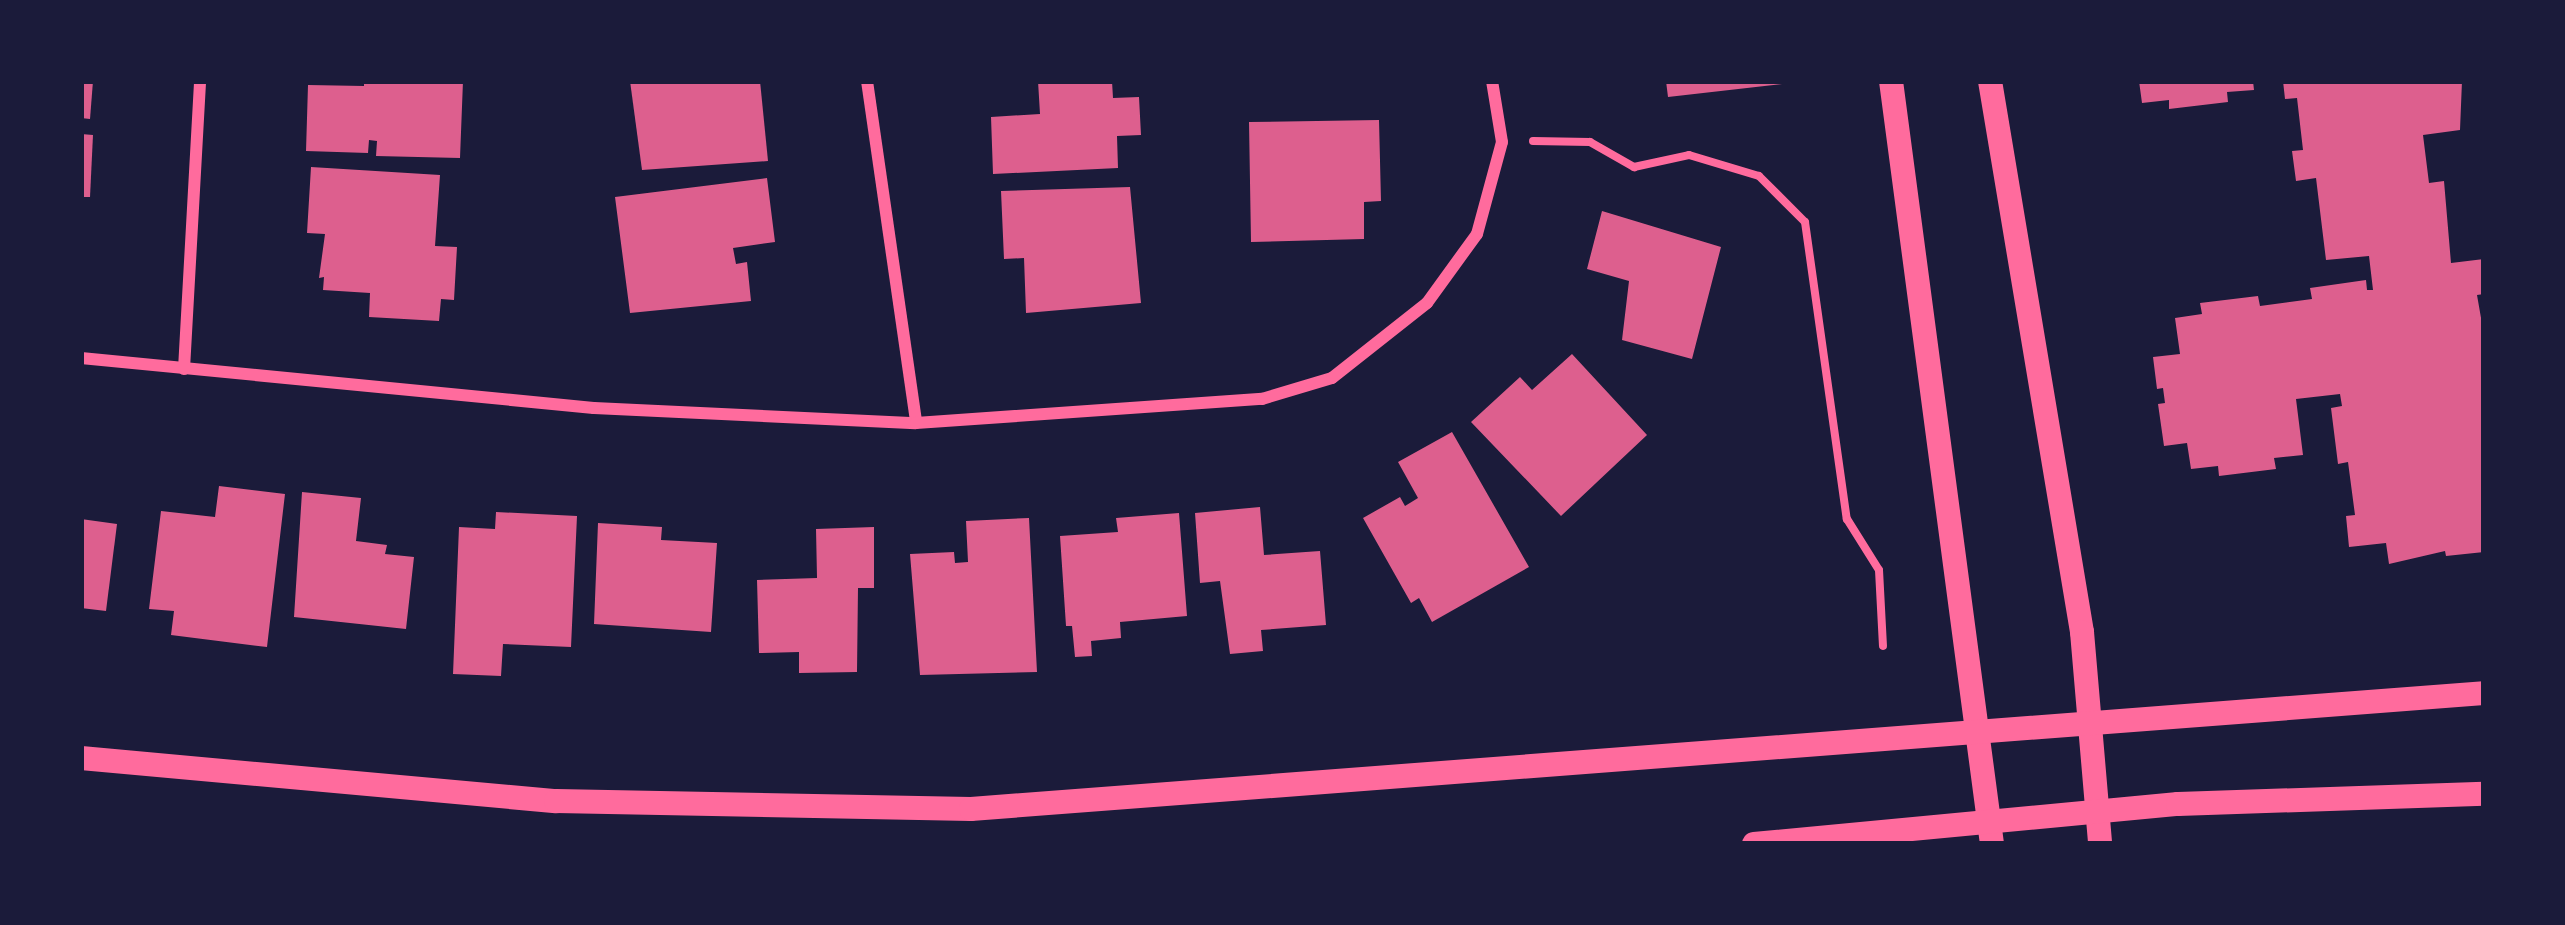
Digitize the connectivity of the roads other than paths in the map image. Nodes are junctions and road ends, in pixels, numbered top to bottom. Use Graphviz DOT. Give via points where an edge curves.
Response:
graph roads {
  1 [pos="200,81"];
  2 [pos="867,81"];
  3 [pos="1492,81"];
  4 [pos="1891,81"];
  5 [pos="1990,81"];
  6 [pos="81,358"];
  7 [pos="184,369"];
  8 [pos="916,423"];
  9 [pos="2484,693"];
  10 [pos="2088,722"];
  11 [pos="1977,732"];
  12 [pos="81,758"];
  13 [pos="2484,794"];
  14 [pos="2095,813"];
  15 [pos="1990,833"];
  16 [pos="1754,844"];
  17 [pos="2100,844"];
  1 -- 7 [label="street"];
  2 -- 8 [label="street"];
  3 -- 8 [label="street" via="1502,142 1477,234 1427,303 1332,378 1262,399"];
  4 -- 11 [label="main road"];
  5 -- 10 [label="main road" via="2082,632"];
  6 -- 7 [label="street"];
  7 -- 8 [label="street" via="594,408"];
  9 -- 10 [label="main road"];
  10 -- 11 [label="main road"];
  10 -- 14 [label="main road"];
  11 -- 12 [label="main road" via="971,809 556,801"];
  11 -- 15 [label="main road"];
  13 -- 14 [label="main road"];
  14 -- 15 [label="main road"];
  14 -- 17 [label="main road"];
  15 -- 16 [label="main road"];
}
